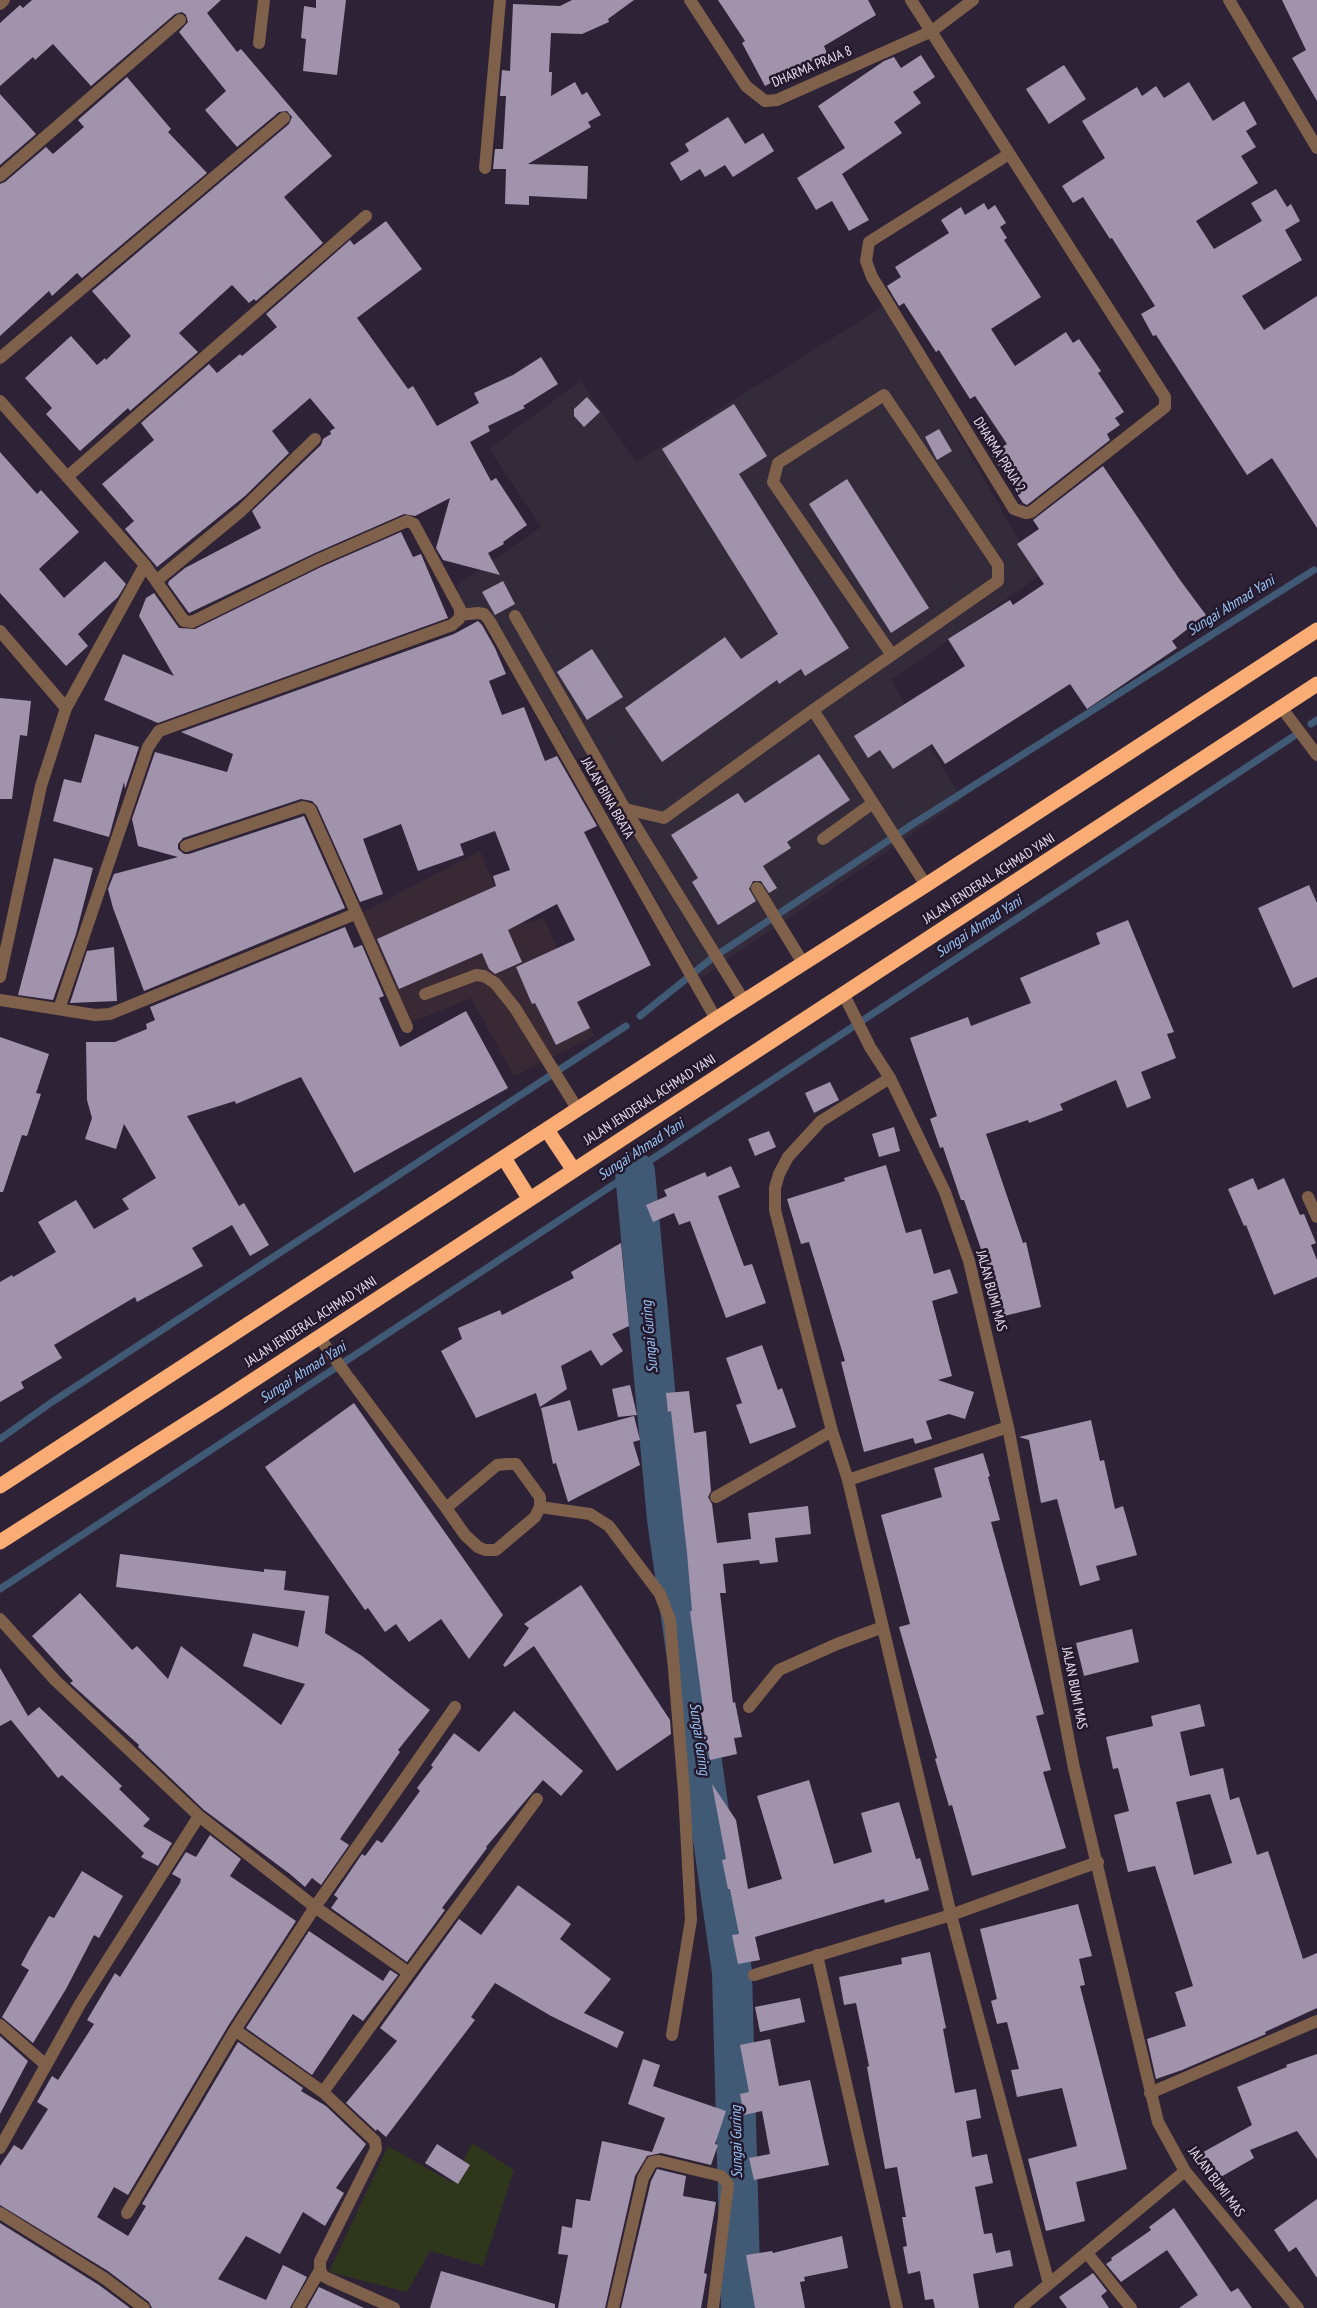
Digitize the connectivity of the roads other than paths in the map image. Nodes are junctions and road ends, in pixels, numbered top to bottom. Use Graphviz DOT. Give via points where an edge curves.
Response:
graph roads {
  1 [pos="4,0"];
  2 [pos="264,0"];
  3 [pos="500,0"];
  4 [pos="690,0"];
  5 [pos="911,0"];
  6 [pos="973,0"];
  7 [pos="1228,0"];
  8 [pos="0,4"];
  9 [pos="180,20"];
  10 [pos="932,31"];
  11 [pos="260,43"];
  12 [pos="284,118"];
  13 [pos="1317,148"];
  14 [pos="1010,154"];
  15 [pos="485,168"];
  16 [pos="0,176"];
  17 [pos="366,216"];
  18 [pos="0,358"];
  19 [pos="0,401"];
  20 [pos="315,438"];
  21 [pos="67,477"];
  22 [pos="145,565"];
  23 [pos="156,581"];
  24 [pos="460,615"];
  25 [pos="515,616"];
  26 [pos="0,630"];
  27 [pos="1317,630"];
  28 [pos="892,655"];
  29 [pos="1317,684"];
  30 [pos="1281,707"];
  31 [pos="66,708"];
  32 [pos="813,710"];
  33 [pos="1317,755"];
  34 [pos="873,803"];
  35 [pos="625,809"];
  36 [pos="823,839"];
  37 [pos="186,846"];
  38 [pos="926,885"];
  39 [pos="757,888"];
  40 [pos="355,914"];
  41 [pos="2,961"];
  42 [pos="803,963"];
  43 [pos="0,977"];
  44 [pos="425,994"];
  45 [pos="844,995"];
  46 [pos="0,1000"];
  47 [pos="744,1001"];
  48 [pos="59,1009"];
  49 [pos="716,1018"];
  50 [pos="407,1028"];
  51 [pos="890,1078"];
  52 [pos="578,1110"];
  53 [pos="547,1130"];
  54 [pos="504,1158"];
  55 [pos="573,1169"];
  56 [pos="1308,1197"];
  57 [pos="530,1198"];
  58 [pos="1317,1217"];
  59 [pos="319,1337"];
  60 [pos="1008,1427"];
  61 [pos="832,1431"];
  62 [pos="848,1480"];
  63 [pos="0,1486"];
  64 [pos="716,1497"];
  65 [pos="446,1508"];
  66 [pos="540,1508"];
  67 [pos="0,1542"];
  68 [pos="0,1619"];
  69 [pos="883,1627"];
  70 [pos="454,1707"];
  71 [pos="749,1707"];
  72 [pos="536,1799"];
  73 [pos="199,1816"];
  74 [pos="1098,1862"];
  75 [pos="314,1907"];
  76 [pos="951,1915"];
  77 [pos="817,1956"];
  78 [pos="409,1973"];
  79 [pos="754,1974"];
  80 [pos="1317,2021"];
  81 [pos="0,2025"];
  82 [pos="235,2030"];
  83 [pos="672,2035"];
  84 [pos="46,2065"];
  85 [pos="323,2092"];
  86 [pos="1150,2093"];
  87 [pos="0,2148"];
  88 [pos="1185,2171"];
  89 [pos="0,2213"];
  90 [pos="127,2213"];
  91 [pos="1087,2253"];
  92 [pos="320,2270"];
  93 [pos="1049,2284"];
  94 [pos="144,2308"];
  95 [pos="298,2308"];
  96 [pos="394,2308"];
  97 [pos="614,2308"];
  98 [pos="713,2308"];
  99 [pos="897,2308"];
  100 [pos="1020,2308"];
  101 [pos="1131,2308"];
  102 [pos="1298,2308"];
  1 -- 8 [label="street"];
  2 -- 11 [label="street"];
  3 -- 15 [label="street"];
  4 -- 10 [label="street, DHARMA PRAJA 8" via="746,86 765,101 777,100"];
  5 -- 10 [label="street, DHARMA PRAJA 2"];
  6 -- 10 [label="street"];
  7 -- 13 [label="street"];
  9 -- 16 [label="street"];
  10 -- 14 [label="street, DHARMA PRAJA 2"];
  12 -- 18 [label="street"];
  14 -- 14 [label="street, DHARMA PRAJA 2" via="1163,391 1166,402 1165,408 1026,513 1014,509 872,277 866,261 869,242"];
  17 -- 21 [label="street"];
  19 -- 21 [label="street"];
  20 -- 23 [label="street" via="241,511"];
  21 -- 22 [label="street"];
  22 -- 23 [label="street"];
  22 -- 31 [label="street"];
  23 -- 24 [label="street" via="184,621 192,622 318,560 410,521 460,609"];
  24 -- 48 [label="street" via="452,625 159,731 148,747"];
  24 -- 49 [label="street, JALAN BINA BRATA" via="484,614 489,620"];
  25 -- 35 [label="street"];
  26 -- 31 [label="street"];
  27 -- 38 [label="highway"];
  28 -- 28 [label="street" via="993,586 998,581 998,565 884,394 778,464 773,482"];
  28 -- 32 [label="street"];
  29 -- 30 [label="highway, JALAN JENDERAL ACHMAD YANI"];
  30 -- 33 [label="street"];
  30 -- 45 [label="highway, JALAN JENDERAL ACHMAD YANI"];
  31 -- 41 [label="street" via="41,786"];
  32 -- 34 [label="street"];
  32 -- 35 [label="street" via="664,818"];
  34 -- 36 [label="street"];
  34 -- 38 [label="street"];
  35 -- 47 [label="street"];
  37 -- 40 [label="street" via="303,807 310,809"];
  38 -- 42 [label="highway"];
  39 -- 42 [label="street"];
  40 -- 48 [label="street" via="110,1014"];
  40 -- 50 [label="street"];
  41 -- 43 [label="street"];
  42 -- 47 [label="highway"];
  44 -- 52 [label="street" via="476,976 484,976 494,983 515,1008"];
  45 -- 51 [label="street, JALAN BUMI MAS"];
  45 -- 55 [label="highway, JALAN JENDERAL ACHMAD YANI"];
  46 -- 48 [label="street"];
  47 -- 49 [label="highway"];
  49 -- 52 [label="highway"];
  51 -- 60 [label="street, JALAN BUMI MAS" via="945,1192 969,1261"];
  51 -- 61 [label="street" via="821,1120 788,1157 778,1174 775,1188 775,1210"];
  52 -- 53 [label="highway"];
  53 -- 54 [label="highway"];
  53 -- 55 [label="highway"];
  54 -- 57 [label="highway"];
  54 -- 63 [label="highway"];
  55 -- 57 [label="highway, JALAN JENDERAL ACHMAD YANI"];
  56 -- 58 [label="street"];
  57 -- 59 [label="highway, JALAN JENDERAL ACHMAD YANI"];
  59 -- 65 [label="street"];
  59 -- 67 [label="highway, JALAN JENDERAL ACHMAD YANI"];
  60 -- 62 [label="street"];
  60 -- 74 [label="street, JALAN BUMI MAS" via="1074,1768"];
  61 -- 62 [label="street"];
  61 -- 64 [label="street"];
  62 -- 69 [label="street"];
  65 -- 66 [label="street" via="465,1535 478,1547 490,1550 496,1550 535,1517"];
  65 -- 66 [label="street" via="497,1465 516,1464 540,1497"];
  66 -- 83 [label="street" via="590,1514 609,1526 660,1594 670,1620 691,1920"];
  68 -- 73 [label="street" via="55,1680"];
  69 -- 71 [label="street" via="779,1670"];
  69 -- 76 [label="street"];
  70 -- 75 [label="street"];
  72 -- 78 [label="street"];
  73 -- 75 [label="street"];
  73 -- 84 [label="street" via="80,2004"];
  74 -- 76 [label="street"];
  74 -- 86 [label="street, JALAN BUMI MAS"];
  75 -- 78 [label="street"];
  75 -- 82 [label="street"];
  76 -- 77 [label="street"];
  76 -- 93 [label="street"];
  77 -- 79 [label="street"];
  77 -- 99 [label="street"];
  78 -- 85 [label="street"];
  80 -- 86 [label="street"];
  81 -- 84 [label="street"];
  82 -- 85 [label="street"];
  82 -- 90 [label="street"];
  84 -- 87 [label="street"];
  85 -- 92 [label="street" via="370,2135 376,2149 320,2261"];
  86 -- 88 [label="street, JALAN BUMI MAS" via="1158,2122"];
  88 -- 91 [label="street"];
  88 -- 102 [label="street, JALAN BUMI MAS"];
  89 -- 94 [label="street" via="104,2278"];
  91 -- 93 [label="street"];
  91 -- 101 [label="street"];
  92 -- 95 [label="street"];
  92 -- 96 [label="street" via="323,2276"];
  93 -- 100 [label="street"];
  97 -- 98 [label="street" via="644,2178 652,2162 659,2162 721,2176 728,2184"];
}
